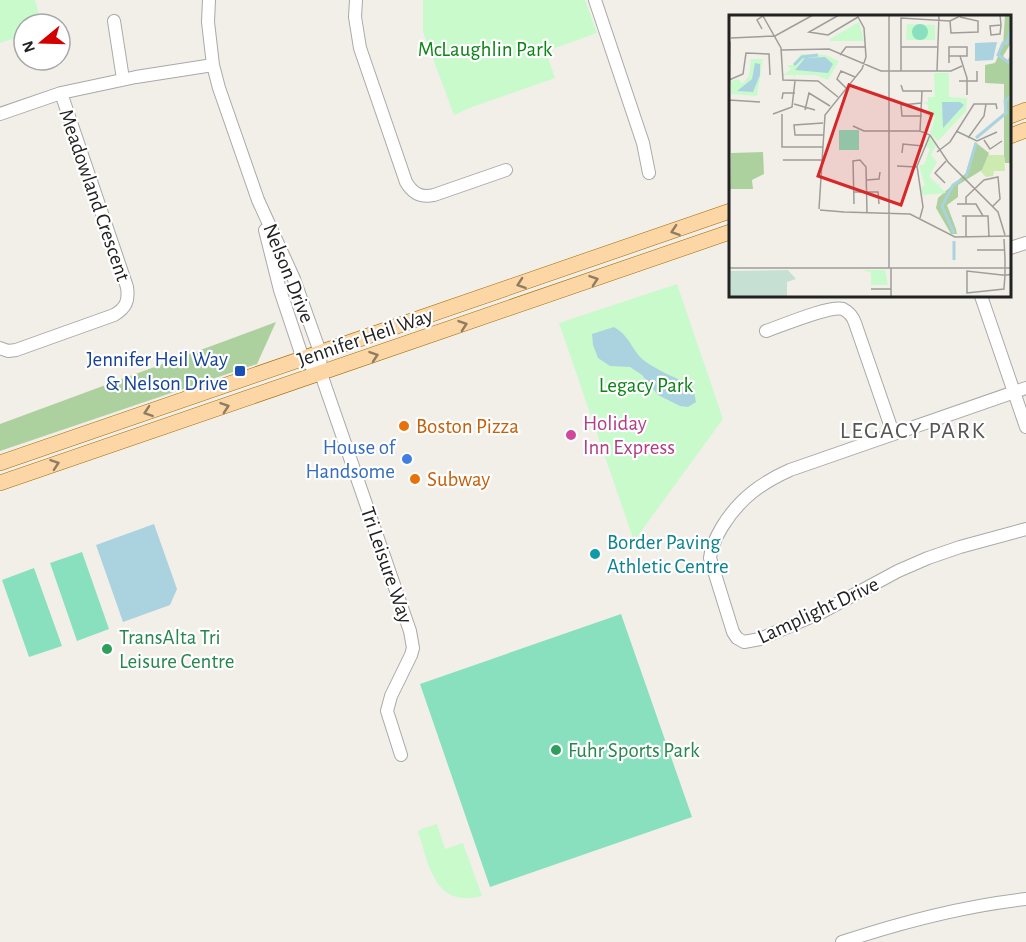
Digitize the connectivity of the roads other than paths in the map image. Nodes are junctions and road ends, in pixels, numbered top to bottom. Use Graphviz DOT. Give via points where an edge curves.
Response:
graph roads {
  1 [pos="209,0"];
  2 [pos="356,0"];
  3 [pos="595,0"];
  4 [pos="114,21"];
  5 [pos="213,65"];
  6 [pos="123,79"];
  7 [pos="61,93"];
  8 [pos="1026,110"];
  9 [pos="0,114"];
  10 [pos="1011,116"];
  11 [pos="1026,130"];
  12 [pos="1011,136"];
  13 [pos="506,170"];
  14 [pos="649,173"];
  15 [pos="258,200"];
  16 [pos="729,212"];
  17 [pos="729,232"];
  18 [pos="1026,243"];
  19 [pos="1011,248"];
  20 [pos="981,297"];
  21 [pos="766,331"];
  22 [pos="0,348"];
  23 [pos="320,352"];
  24 [pos="303,359"];
  25 [pos="321,374"];
  26 [pos="1020,390"];
  27 [pos="1026,427"];
  28 [pos="893,433"];
  29 [pos="0,462"];
  30 [pos="0,483"];
  31 [pos="1026,529"];
  32 [pos="401,755"];
  33 [pos="1026,899"];
  34 [pos="845,942"];
  1 -- 5 [label="street, Nelson Drive"];
  2 -- 13 [label="street" via="360,48 411,190 418,195 434,195"];
  3 -- 14 [label="street" via="643,143"];
  4 -- 6 [label="street"];
  5 -- 6 [label="street"];
  5 -- 15 [label="street, Nelson Drive"];
  6 -- 7 [label="street"];
  7 -- 9 [label="street"];
  7 -- 22 [label="street, Meadowland Crescent" via="127,288 126,306 114,315 16,350"];
  8 -- 10 [label="main road"];
  11 -- 12 [label="main road"];
  15 -- 23 [label="street, Nelson Drive" via="294,279"];
  15 -- 24 [label="street, Nelson Drive" via="280,290"];
  16 -- 23 [label="main road, Jennifer Heil Way, one-way"];
  25 -- 17 [label="main road, Jennifer Heil Way, one-way"];
  18 -- 19 [label="street"];
  20 -- 26 [label="street"];
  21 -- 28 [label="street" via="828,310 844,310 852,316"];
  23 -- 24 [label="main road, Jennifer Heil Way"];
  23 -- 25 [label="street, Nelson Drive"];
  24 -- 25 [label="street"];
  24 -- 29 [label="main road, Jennifer Heil Way, one-way"];
  30 -- 25 [label="main road, Jennifer Heil Way, one-way"];
  25 -- 32 [label="street, Tri Leisure Way" via="410,631 411,655 387,711"];
  26 -- 27 [label="street"];
  26 -- 28 [label="street, Lamplight Drive"];
  28 -- 31 [label="street, Lamplight Drive" via="768,480 734,508 710,551 710,558 736,638 744,642 760,639 928,558"];
  33 -- 34 [label="street" via="931,916"];
}
